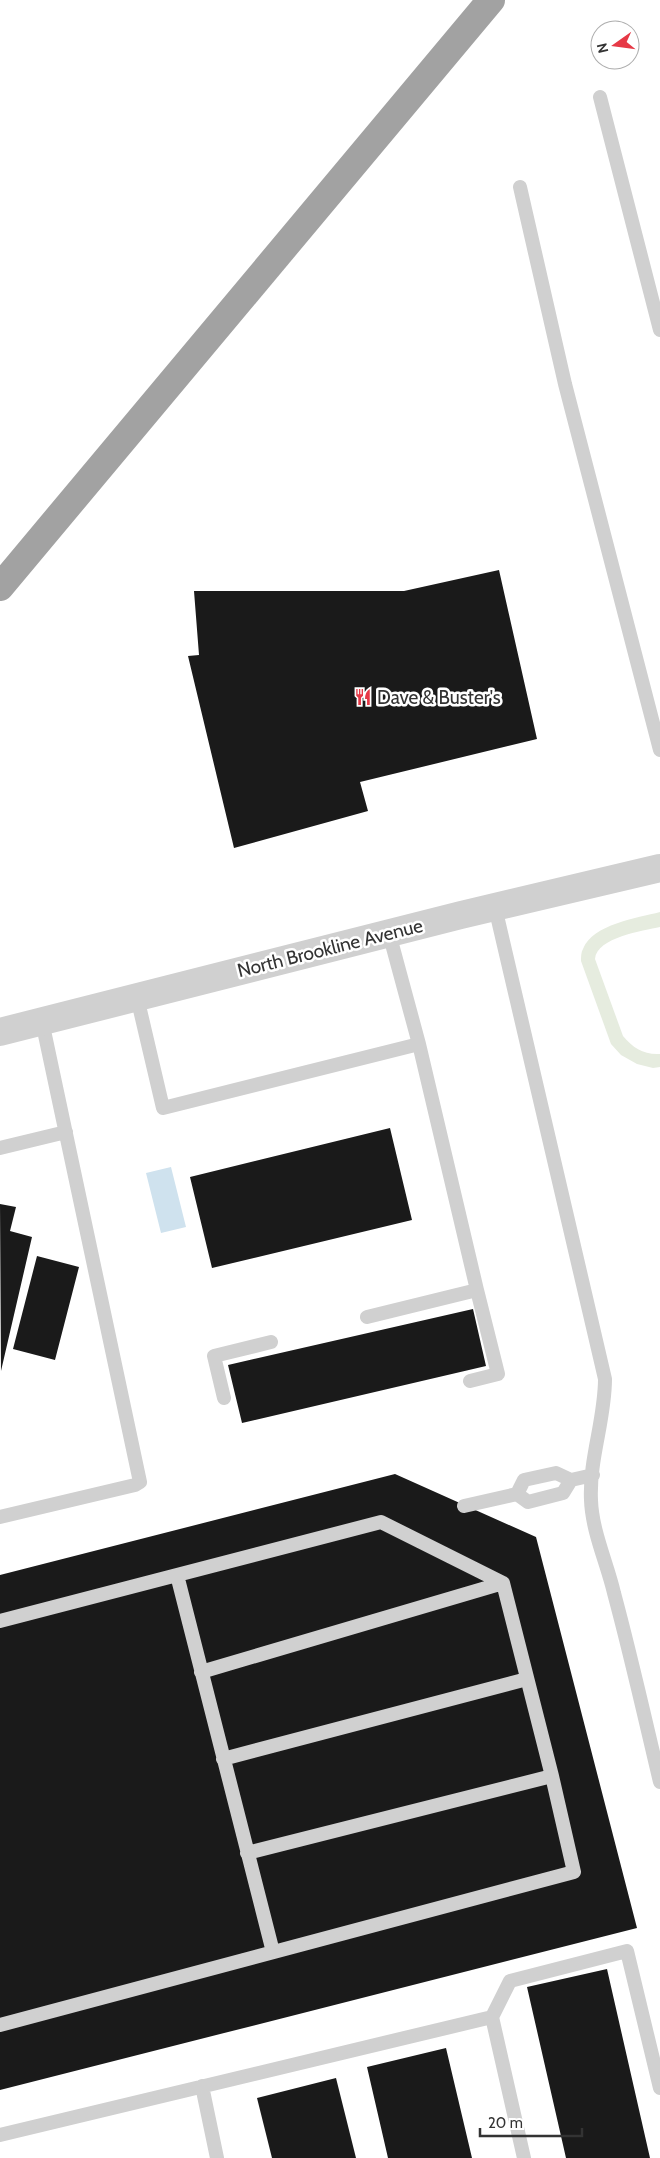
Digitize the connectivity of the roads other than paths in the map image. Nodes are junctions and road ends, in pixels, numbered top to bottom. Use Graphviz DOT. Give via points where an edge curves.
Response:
graph roads {
  1 [pos="491,0"];
  2 [pos="600,97"];
  3 [pos="520,187"];
  4 [pos="653,276"];
  5 [pos="660,330"];
  6 [pos="0,587"];
  7 [pos="660,750"];
  8 [pos="660,868"];
  9 [pos="495,907"];
  10 [pos="389,933"];
  11 [pos="137,997"];
  12 [pos="42,1021"];
  13 [pos="0,1032"];
  14 [pos="419,1044"];
  15 [pos="66,1132"];
  16 [pos="0,1148"];
  17 [pos="477,1290"];
  18 [pos="367,1317"];
  19 [pos="271,1342"];
  20 [pos="470,1381"];
  21 [pos="224,1398"];
  22 [pos="592,1474"];
  23 [pos="571,1480"];
  24 [pos="517,1494"];
  25 [pos="464,1506"];
  26 [pos="0,1517"];
  27 [pos="177,1575"];
  28 [pos="503,1583"];
  29 [pos="0,1620"];
  30 [pos="201,1672"];
  31 [pos="527,1679"];
  32 [pos="223,1759"];
  33 [pos="552,1776"];
  34 [pos="660,1782"];
  35 [pos="247,1853"];
  36 [pos="273,1952"];
  37 [pos="492,2018"];
  38 [pos="0,2025"];
  39 [pos="202,2086"];
  40 [pos="660,2088"];
  41 [pos="0,2135"];
  42 [pos="217,2158"];
  43 [pos="524,2158"];
  1 -- 6 [label="highway"];
  2 -- 4 [label="lane"];
  3 -- 7 [label="lane" via="565,384"];
  4 -- 5 [label="lane"];
  8 -- 9 [label="street, North Brookline Avenue"];
  9 -- 10 [label="street, North Brookline Avenue"];
  9 -- 22 [label="lane" via="606,1379"];
  10 -- 11 [label="street, North Brookline Avenue"];
  10 -- 14 [label="lane"];
  11 -- 12 [label="street, North Brookline Avenue"];
  11 -- 14 [label="lane" via="163,1108"];
  12 -- 13 [label="street, North Brookline Avenue"];
  12 -- 15 [label="lane"];
  14 -- 17 [label="lane"];
  15 -- 16 [label="lane"];
  15 -- 26 [label="lane" via="140,1482"];
  17 -- 18 [label="lane"];
  17 -- 20 [label="lane" via="498,1374"];
  19 -- 21 [label="lane" via="214,1356"];
  22 -- 23 [label="lane"];
  22 -- 34 [label="lane" via="594,1518"];
  23 -- 24 [label="lane" via="556,1473 524,1480"];
  23 -- 24 [label="lane" via="563,1493 528,1502"];
  24 -- 25 [label="lane"];
  27 -- 28 [label="lane" via="381,1522"];
  27 -- 29 [label="lane"];
  27 -- 30 [label="lane"];
  28 -- 30 [label="lane"];
  28 -- 31 [label="lane"];
  30 -- 32 [label="lane"];
  31 -- 32 [label="lane"];
  31 -- 33 [label="lane"];
  32 -- 35 [label="lane"];
  33 -- 35 [label="lane"];
  33 -- 36 [label="lane" via="574,1872"];
  35 -- 36 [label="lane"];
  36 -- 38 [label="lane"];
  37 -- 39 [label="lane"];
  37 -- 40 [label="lane" via="510,1982 627,1951"];
  37 -- 43 [label="lane"];
  39 -- 41 [label="lane"];
  39 -- 42 [label="lane"];
}
